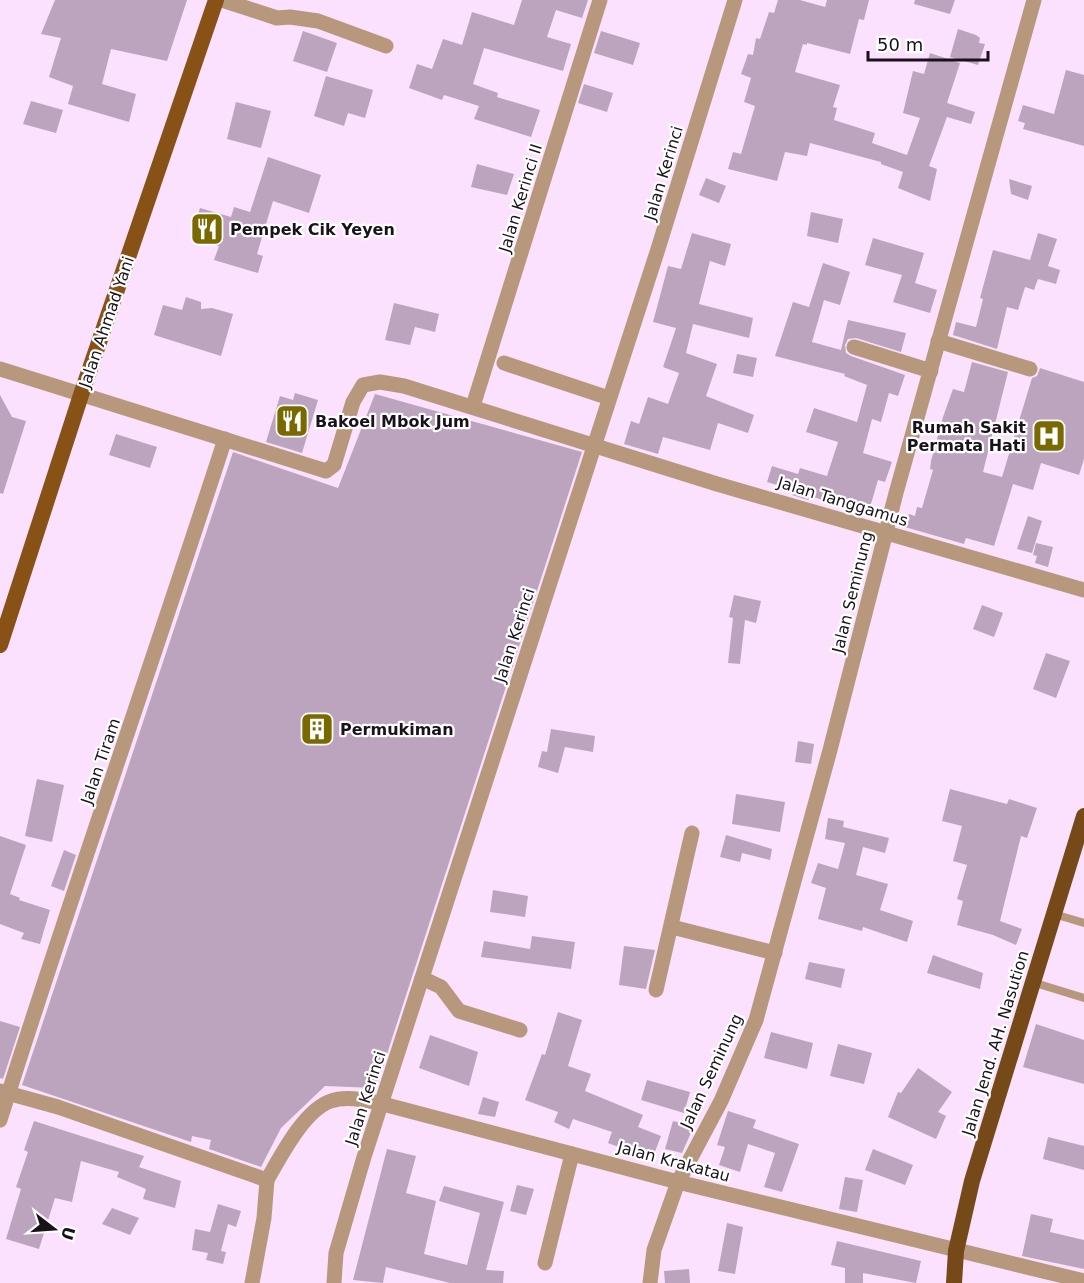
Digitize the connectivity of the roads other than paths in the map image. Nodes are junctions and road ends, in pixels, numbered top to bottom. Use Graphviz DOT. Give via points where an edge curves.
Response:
graph roads {
  1 [pos="216,0"];
  2 [pos="222,0"];
  3 [pos="600,0"];
  4 [pos="735,0"];
  5 [pos="1034,0"];
  6 [pos="386,46"];
  7 [pos="939,341"];
  8 [pos="854,347"];
  9 [pos="504,363"];
  10 [pos="0,369"];
  11 [pos="1030,369"];
  12 [pos="931,371"];
  13 [pos="81,395"];
  14 [pos="609,398"];
  15 [pos="473,406"];
  16 [pos="225,439"];
  17 [pos="593,446"];
  18 [pos="886,532"];
  19 [pos="1084,590"];
  20 [pos="0,645"];
  21 [pos="1084,816"];
  22 [pos="692,833"];
  23 [pos="1053,914"];
  24 [pos="1084,923"];
  25 [pos="672,927"];
  26 [pos="776,953"];
  27 [pos="422,978"];
  28 [pos="1032,982"];
  29 [pos="656,990"];
  30 [pos="1084,998"];
  31 [pos="520,1030"];
  32 [pos="4,1093"];
  33 [pos="383,1104"];
  34 [pos="0,1120"];
  35 [pos="572,1154"];
  36 [pos="267,1180"];
  37 [pos="678,1182"];
  38 [pos="957,1251"];
  39 [pos="545,1263"];
  40 [pos="1084,1281"];
  41 [pos="252,1283"];
  42 [pos="334,1283"];
  43 [pos="650,1283"];
  44 [pos="954,1283"];
  1 -- 13 [label="main road, Jalan Ahmad Yani"];
  2 -- 6 [label="street" via="277,18 318,21"];
  3 -- 15 [label="street, Jalan Kerinci II"];
  4 -- 14 [label="street, Jalan Kerinci"];
  5 -- 7 [label="street, Jalan Seminung"];
  7 -- 11 [label="street"];
  7 -- 12 [label="street, Jalan Seminung"];
  8 -- 12 [label="street"];
  9 -- 14 [label="street"];
  10 -- 13 [label="street"];
  12 -- 18 [label="street, Jalan Seminung"];
  13 -- 16 [label="street"];
  13 -- 20 [label="main road, Jalan Ahmad Yani"];
  14 -- 17 [label="street, Jalan Kerinci"];
  15 -- 16 [label="street, Jalan Tanggamus" via="404,386 380,382 363,385 353,402 334,465 326,471"];
  15 -- 17 [label="street, Jalan Tanggamus"];
  16 -- 32 [label="street, Jalan Tiram" via="119,763"];
  17 -- 18 [label="street, Jalan Tanggamus"];
  17 -- 27 [label="street, Jalan Kerinci"];
  18 -- 19 [label="street, Jalan Tanggamus"];
  18 -- 26 [label="street, Jalan Seminung"];
  21 -- 23 [label="highway, Jalan Jend. AH. Nasution"];
  22 -- 25 [label="street"];
  23 -- 24 [label="lane"];
  23 -- 28 [label="highway, Jalan Jend. AH. Nasution"];
  25 -- 26 [label="street"];
  25 -- 29 [label="street"];
  26 -- 37 [label="street, Jalan Seminung" via="749,1038"];
  27 -- 31 [label="street" via="441,987 459,1011"];
  27 -- 33 [label="street, Jalan Kerinci"];
  28 -- 30 [label="lane"];
  28 -- 38 [label="highway, Jalan Jend. AH. Nasution" via="972,1181"];
  32 -- 34 [label="street, Jalan Tiram"];
  32 -- 36 [label="street" via="58,1107"];
  33 -- 35 [label="street, Jalan Krakatau"];
  33 -- 36 [label="street, Jalan Krakatau" via="337,1100 313,1112 284,1149"];
  33 -- 42 [label="street, Jalan Kerinci" via="336,1253"];
  35 -- 37 [label="street, Jalan Krakatau"];
  35 -- 39 [label="street"];
  36 -- 41 [label="street"];
  37 -- 38 [label="street, Jalan Krakatau"];
  37 -- 43 [label="street, Jalan Seminung" via="654,1250"];
  38 -- 40 [label="street, Jalan Krakatau"];
  38 -- 44 [label="highway, Jalan Jend. AH. Nasution"];
}
